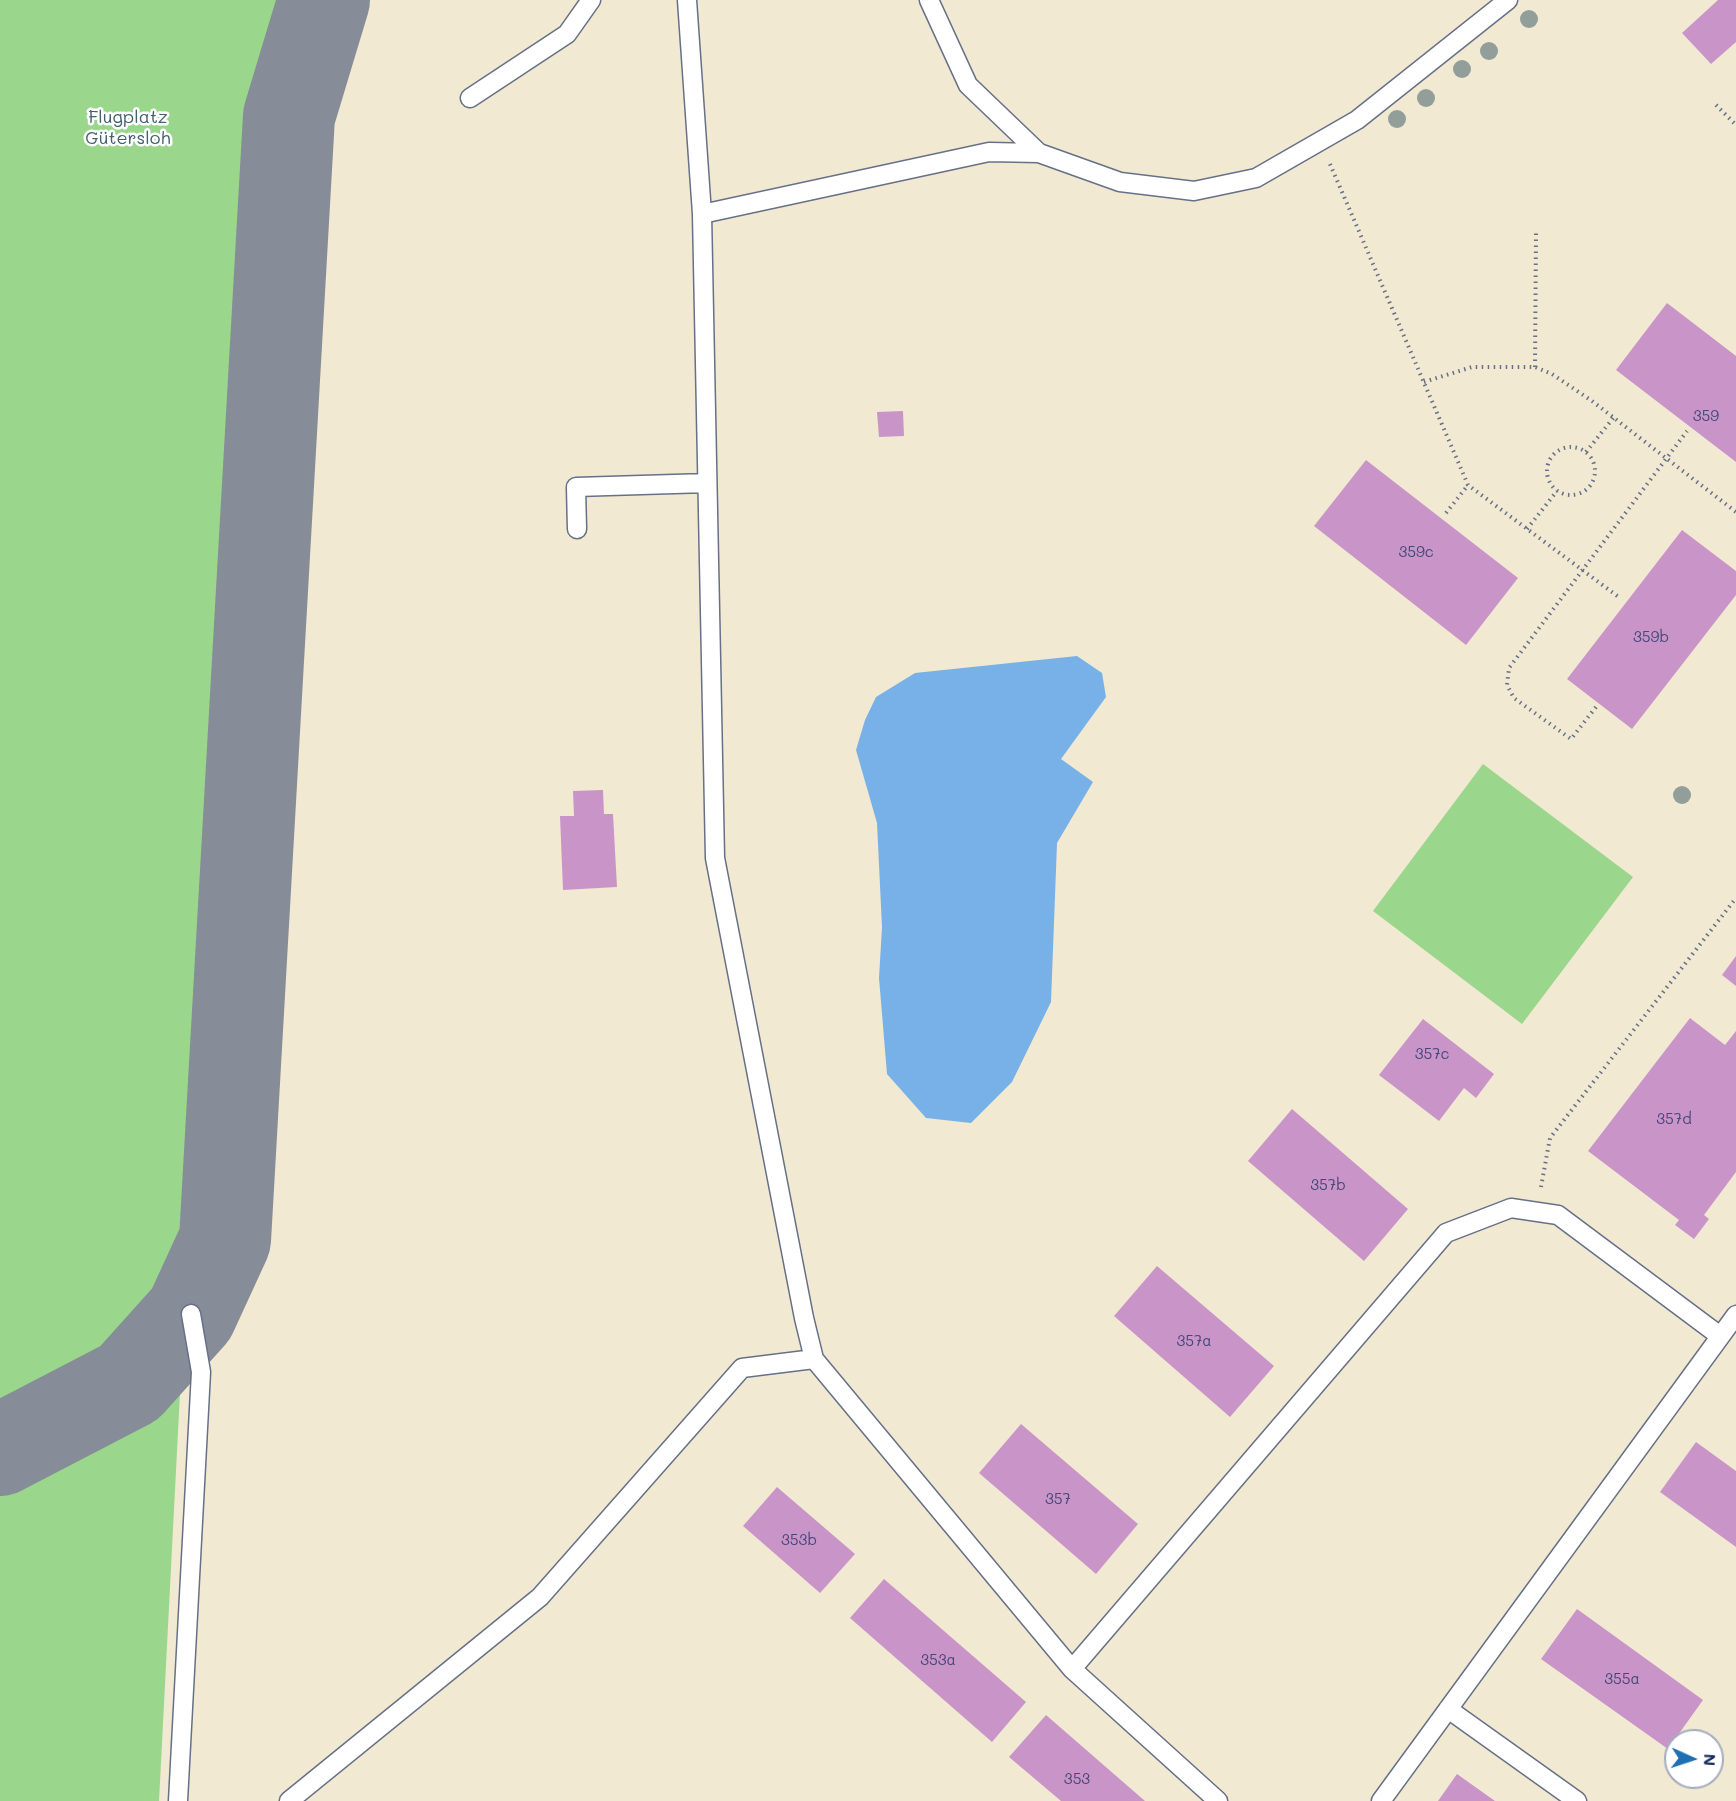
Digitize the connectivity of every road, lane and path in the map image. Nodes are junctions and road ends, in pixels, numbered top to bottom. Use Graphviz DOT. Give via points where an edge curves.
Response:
graph roads {
  1 [pos="591,0"];
  2 [pos="687,0"];
  3 [pos="929,0"];
  4 [pos="1508,0"];
  5 [pos="470,98"];
  6 [pos="1716,105"];
  7 [pos="1736,125"];
  8 [pos="1320,141"];
  9 [pos="1039,153"];
  10 [pos="702,214"];
  11 [pos="1536,231"];
  12 [pos="1535,367"];
  13 [pos="1424,382"];
  14 [pos="1614,417"];
  15 [pos="1687,431"];
  16 [pos="1586,452"];
  17 [pos="1667,459"];
  18 [pos="707,483"];
  19 [pos="1468,485"];
  20 [pos="1557,491"];
  21 [pos="1736,512"];
  22 [pos="1446,513"];
  23 [pos="577,529"];
  24 [pos="1527,530"];
  25 [pos="1583,572"];
  26 [pos="1620,598"];
  27 [pos="1596,707"];
  28 [pos="1736,897"];
  29 [pos="1536,1212"];
  30 [pos="191,1314"];
  31 [pos="1736,1315"];
  32 [pos="1720,1336"];
  33 [pos="814,1359"];
  34 [pos="1072,1669"];
  35 [pos="1448,1709"];
  36 [pos="178,1801"];
  37 [pos="289,1801"];
  38 [pos="1218,1801"];
  39 [pos="1381,1801"];
  40 [pos="1577,1801"];
  1 -- 5 [label="lane" via="567,34"];
  2 -- 10 [label="lane"];
  3 -- 9 [label="lane" via="968,84"];
  4 -- 8 [label="lane" via="1357,120"];
  6 -- 7 [label="path"];
  8 -- 9 [label="lane" via="1256,178 1194,191 1120,182"];
  8 -- 13 [label="path"];
  9 -- 10 [label="lane" via="989,152"];
  10 -- 18 [label="lane"];
  11 -- 12 [label="path"];
  12 -- 13 [label="path" via="1472,367"];
  12 -- 14 [label="path" via="1552,374"];
  13 -- 19 [label="path"];
  14 -- 16 [label="path"];
  14 -- 17 [label="path"];
  15 -- 17 [label="path"];
  16 -- 20 [label="path" via="1595,471 1587,490 1578,495"];
  16 -- 20 [label="path" via="1565,448 1555,453 1547,472"];
  17 -- 21 [label="path"];
  17 -- 25 [label="path"];
  18 -- 23 [label="lane" via="576,487"];
  18 -- 33 [label="lane" via="715,858"];
  19 -- 22 [label="path"];
  19 -- 24 [label="path"];
  20 -- 24 [label="path"];
  24 -- 25 [label="path"];
  25 -- 26 [label="path"];
  25 -- 27 [label="path" via="1509,668 1508,685 1514,698 1570,739"];
  28 -- 29 [label="path" via="1550,1138"];
  29 -- 32 [label="lane" via="1558,1215"];
  29 -- 34 [label="lane" via="1511,1208 1446,1233"];
  30 -- 36 [label="lane" via="201,1372"];
  31 -- 32 [label="lane"];
  32 -- 35 [label="lane"];
  33 -- 34 [label="lane"];
  33 -- 37 [label="lane" via="742,1368 540,1597"];
  34 -- 38 [label="lane"];
  35 -- 39 [label="lane"];
  35 -- 40 [label="lane"];
}
